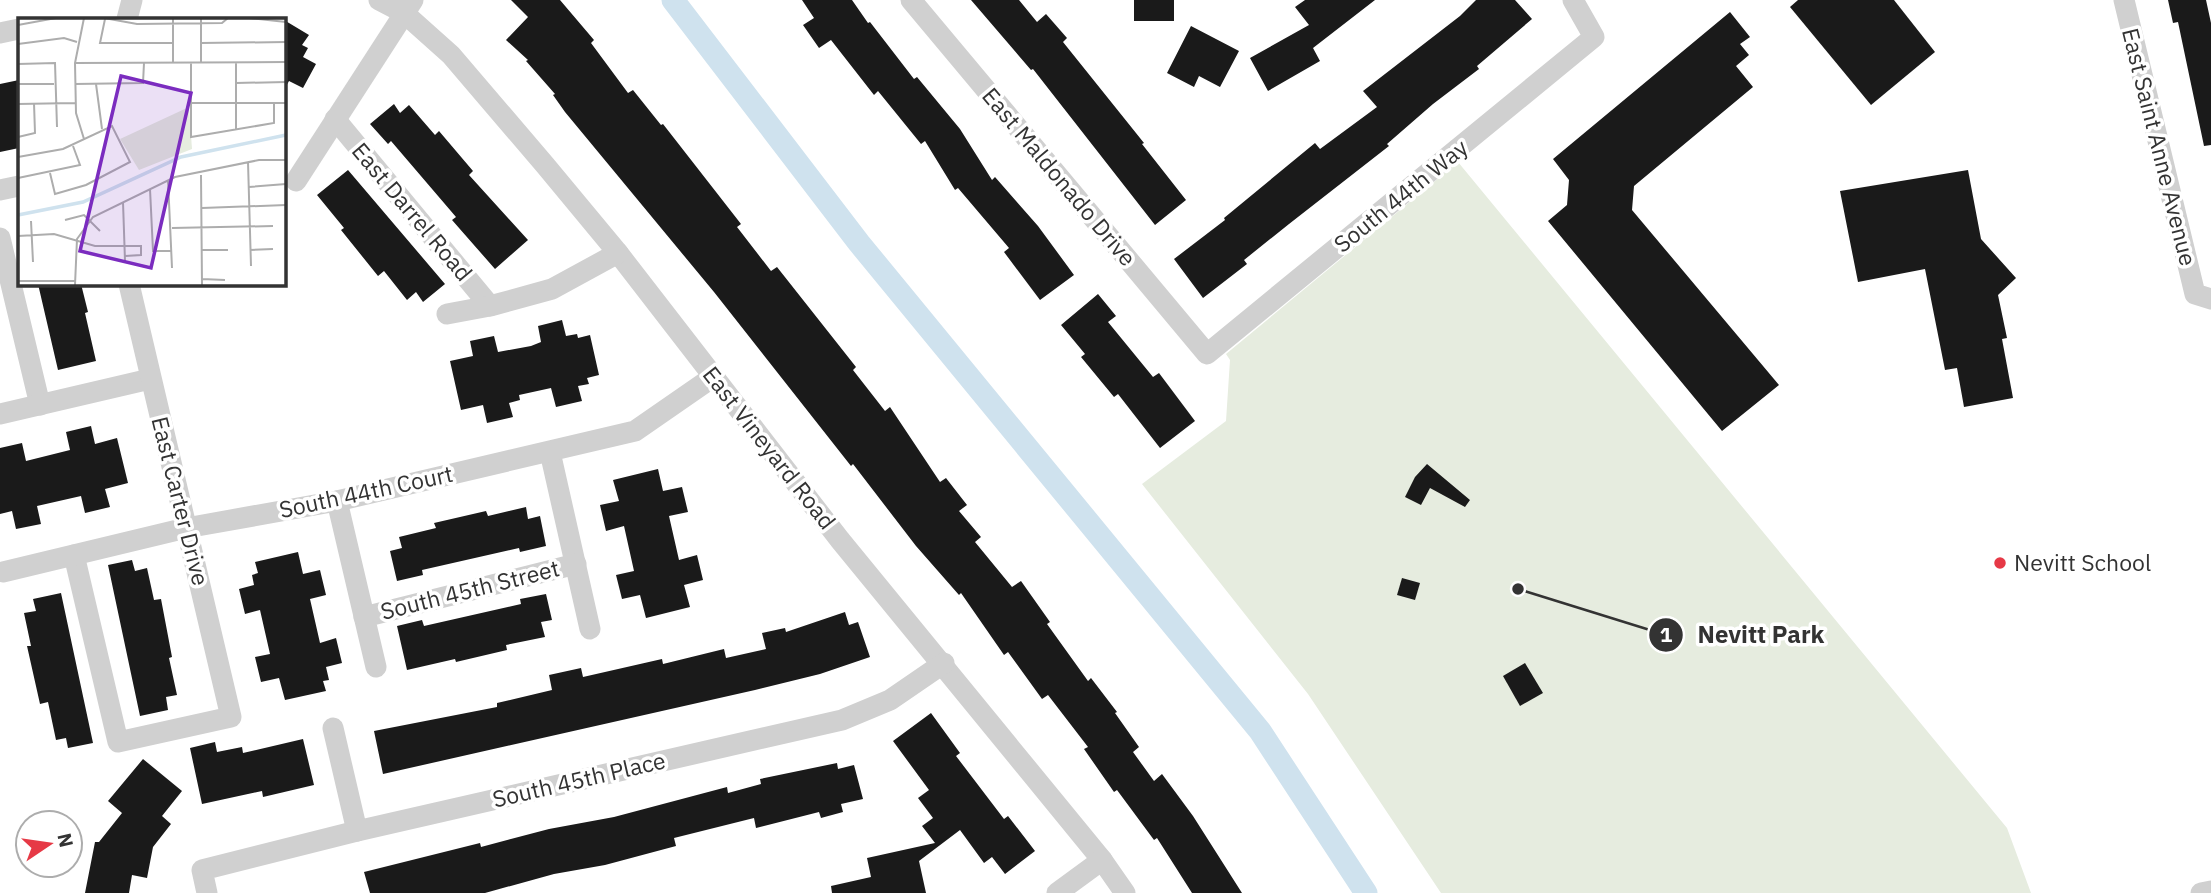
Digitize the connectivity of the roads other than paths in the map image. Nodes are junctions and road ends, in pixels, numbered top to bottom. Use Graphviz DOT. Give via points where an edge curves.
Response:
graph roads {
  1 [pos="132,0"];
  2 [pos="379,0"];
  3 [pos="911,0"];
  4 [pos="1573,0"];
  5 [pos="2123,0"];
  6 [pos="408,6"];
  7 [pos="127,18"];
  8 [pos="18,29"];
  9 [pos="0,33"];
  10 [pos="335,119"];
  11 [pos="296,181"];
  12 [pos="18,186"];
  13 [pos="0,190"];
  14 [pos="0,238"];
  15 [pos="618,253"];
  16 [pos="129,285"];
  17 [pos="2203,296"];
  18 [pos="490,306"];
  19 [pos="447,314"];
  20 [pos="1207,354"];
  21 [pos="713,377"];
  22 [pos="150,379"];
  23 [pos="40,405"];
  24 [pos="0,414"];
  25 [pos="550,452"];
  26 [pos="337,501"];
  27 [pos="187,527"];
  28 [pos="74,555"];
  29 [pos="576,564"];
  30 [pos="4,572"];
  31 [pos="364,617"];
  32 [pos="590,629"];
  33 [pos="944,663"];
  34 [pos="376,667"];
  35 [pos="333,728"];
  36 [pos="357,831"];
  37 [pos="1102,860"];
  38 [pos="2211,891"];
  39 [pos="207,893"];
  40 [pos="1057,893"];
  41 [pos="1125,893"];
  42 [pos="2201,893"];
  1 -- 7 [label="street"];
  2 -- 6 [label="street, East Vineyard Road"];
  3 -- 20 [label="street, East Maldonado Drive"];
  4 -- 20 [label="street, South 44th Way" via="1594,37"];
  5 -- 17 [label="street, East Saint Anne Avenue"];
  6 -- 10 [label="street"];
  6 -- 15 [label="street, East Vineyard Road"];
  8 -- 9 [label="street"];
  10 -- 11 [label="street"];
  10 -- 18 [label="street, East Darrel Road"];
  12 -- 13 [label="street"];
  14 -- 23 [label="street"];
  15 -- 18 [label="street" via="552,289"];
  15 -- 21 [label="street, East Vineyard Road"];
  16 -- 22 [label="street, East Carter Drive"];
  18 -- 19 [label="street"];
  21 -- 25 [label="street, South 44th Court" via="635,431"];
  21 -- 33 [label="street, East Vineyard Road"];
  22 -- 23 [label="street"];
  22 -- 27 [label="street, East Carter Drive"];
  23 -- 24 [label="street"];
  25 -- 26 [label="street, South 44th Court"];
  25 -- 29 [label="street"];
  26 -- 27 [label="street, South 44th Court"];
  26 -- 31 [label="street"];
  27 -- 28 [label="street, South 44th Court"];
  27 -- 28 [label="street, East Carter Drive" via="232,718 118,742"];
  28 -- 30 [label="street, South 44th Court"];
  29 -- 31 [label="street, South 45th Street"];
  29 -- 32 [label="street"];
  31 -- 34 [label="street"];
  33 -- 36 [label="street, South 45th Place" via="890,700 842,720"];
  33 -- 37 [label="street, East Vineyard Road"];
  35 -- 36 [label="street"];
  36 -- 39 [label="street, South 45th Place" via="202,870"];
  37 -- 40 [label="street"];
  37 -- 41 [label="street, East Vineyard Road"];
  38 -- 42 [label="street"];
}
